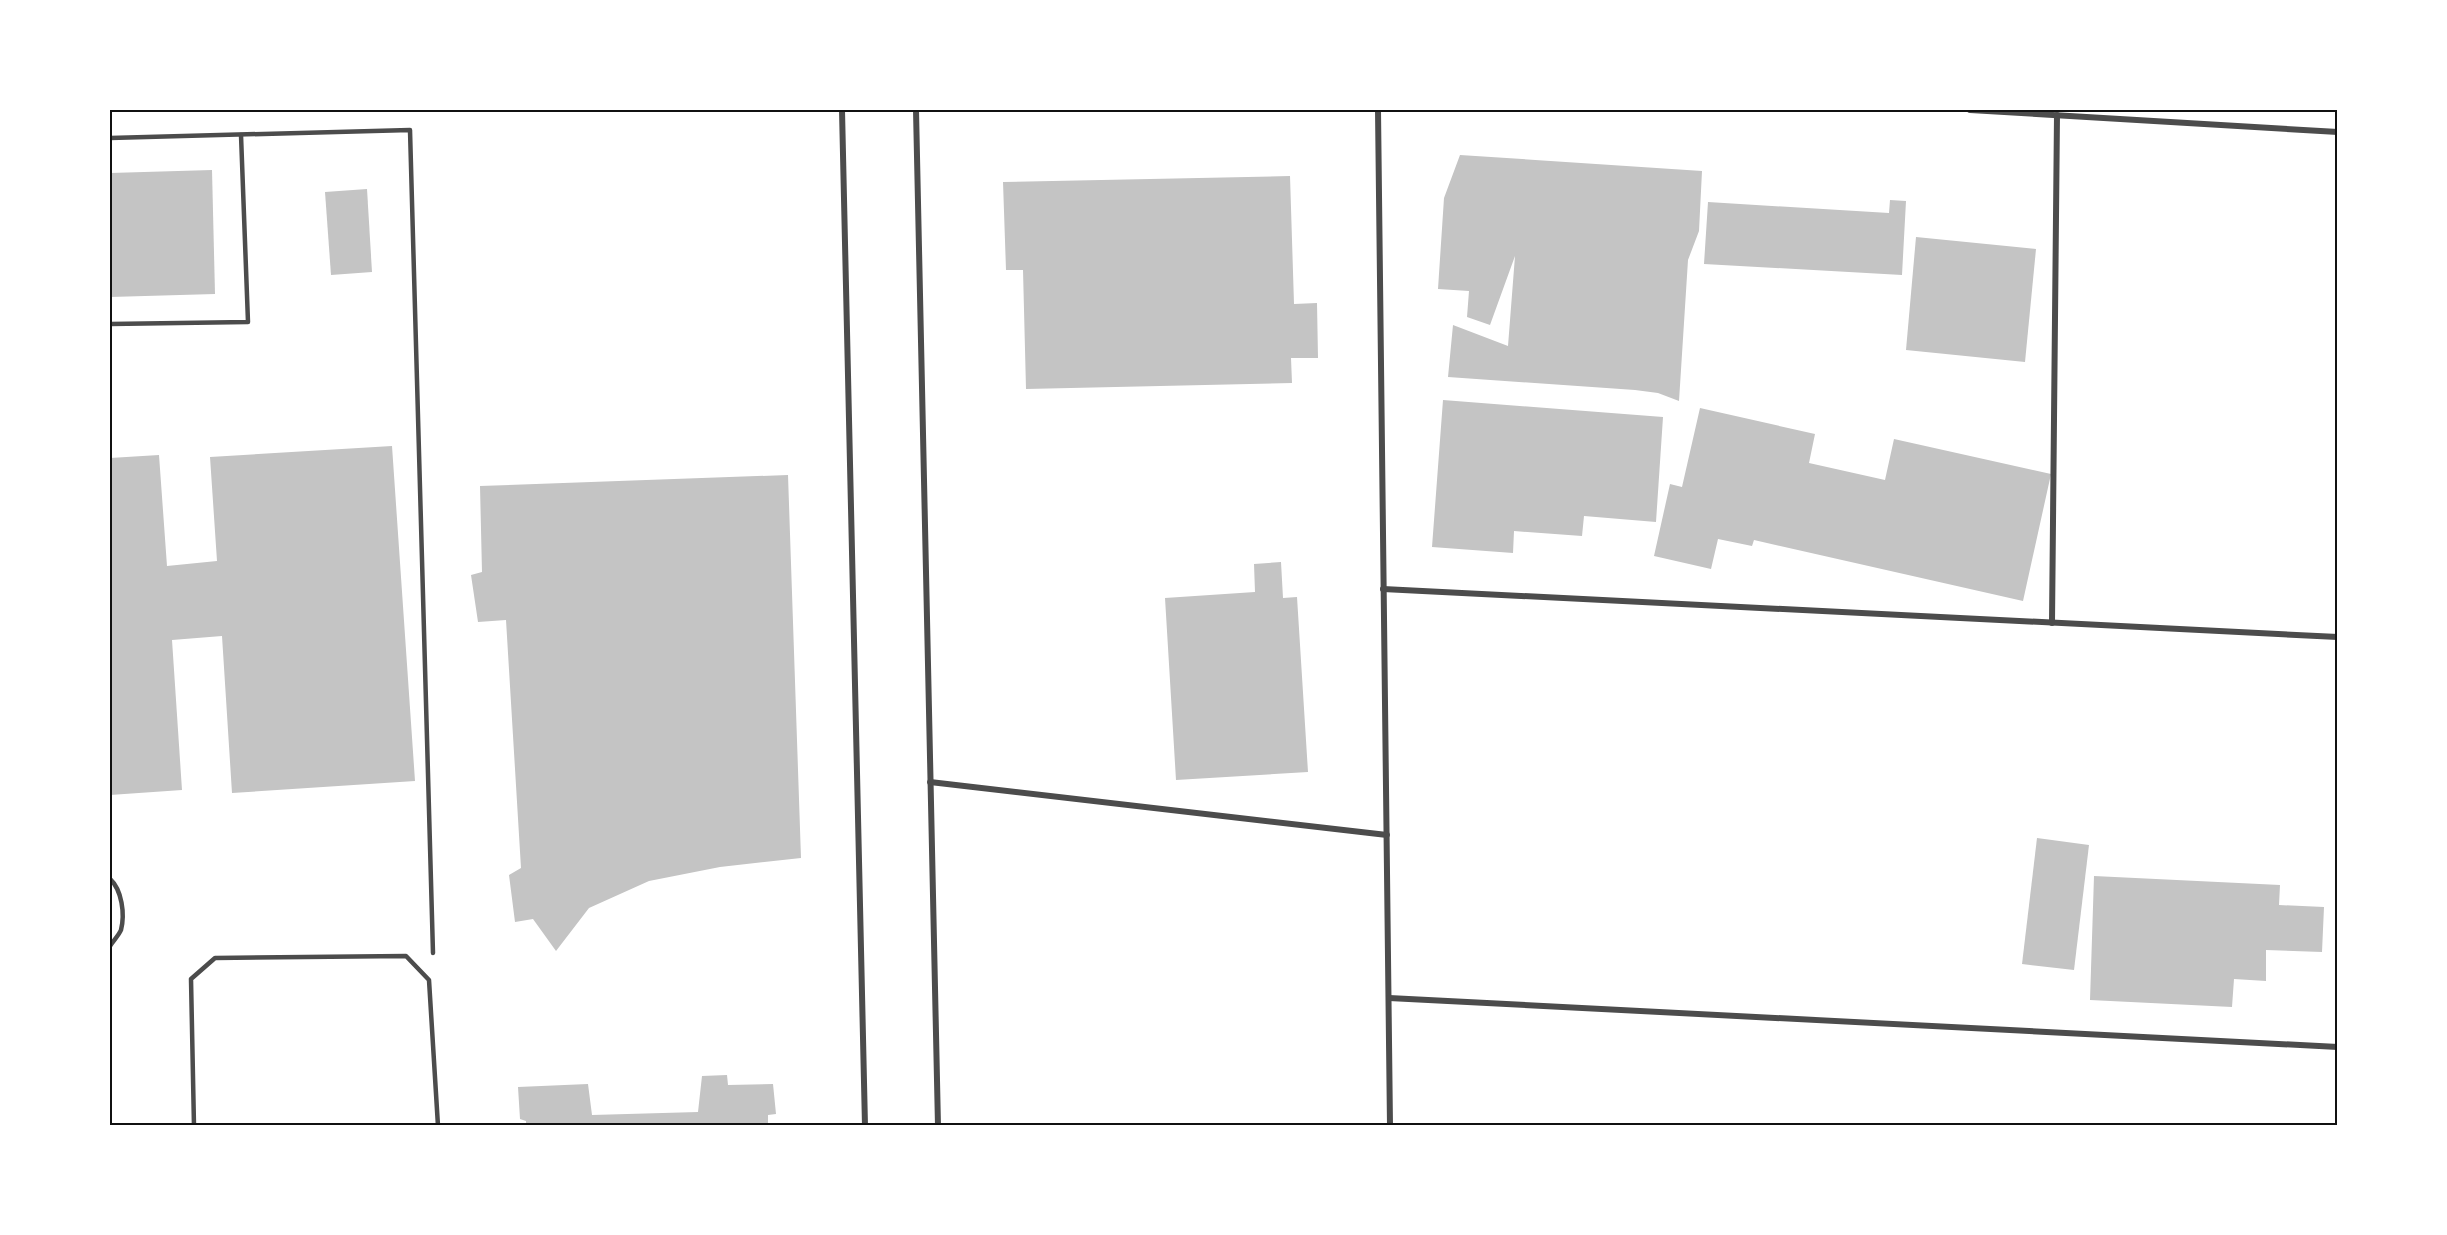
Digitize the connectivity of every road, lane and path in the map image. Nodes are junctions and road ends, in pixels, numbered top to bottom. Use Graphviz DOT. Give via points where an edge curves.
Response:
graph roads {
  1 [pos="842,110"];
  2 [pos="916,110"];
  3 [pos="1378,110"];
  4 [pos="1970,110"];
  5 [pos="2056,115"];
  6 [pos="2337,132"];
  7 [pos="242,135"];
  8 [pos="110,138"];
  9 [pos="110,324"];
  10 [pos="1383,589"];
  11 [pos="2052,622"];
  12 [pos="2337,637"];
  13 [pos="930,782"];
  14 [pos="1387,836"];
  15 [pos="110,879"];
  16 [pos="110,946"];
  17 [pos="434,953"];
  18 [pos="1389,998"];
  19 [pos="2337,1047"];
  20 [pos="194,1125"];
  21 [pos="438,1125"];
  22 [pos="865,1125"];
  23 [pos="938,1125"];
  24 [pos="1390,1125"];
  1 -- 22 [label="street"];
  2 -- 13 [label="street"];
  3 -- 10 [label="street"];
  4 -- 5 [label="street"];
  5 -- 6 [label="street"];
  5 -- 11 [label="street"];
  7 -- 8 [label="lane"];
  7 -- 9 [label="lane" via="248,322"];
  7 -- 17 [label="lane" via="410,130"];
  10 -- 11 [label="street"];
  10 -- 14 [label="street"];
  11 -- 12 [label="street"];
  13 -- 14 [label="street"];
  13 -- 23 [label="street"];
  14 -- 18 [label="street"];
  15 -- 16 [label="lane" via="117,886 123,912 121,932"];
  18 -- 19 [label="street"];
  18 -- 24 [label="street"];
  20 -- 21 [label="lane" via="191,979 215,958 406,956 429,980"];
}
